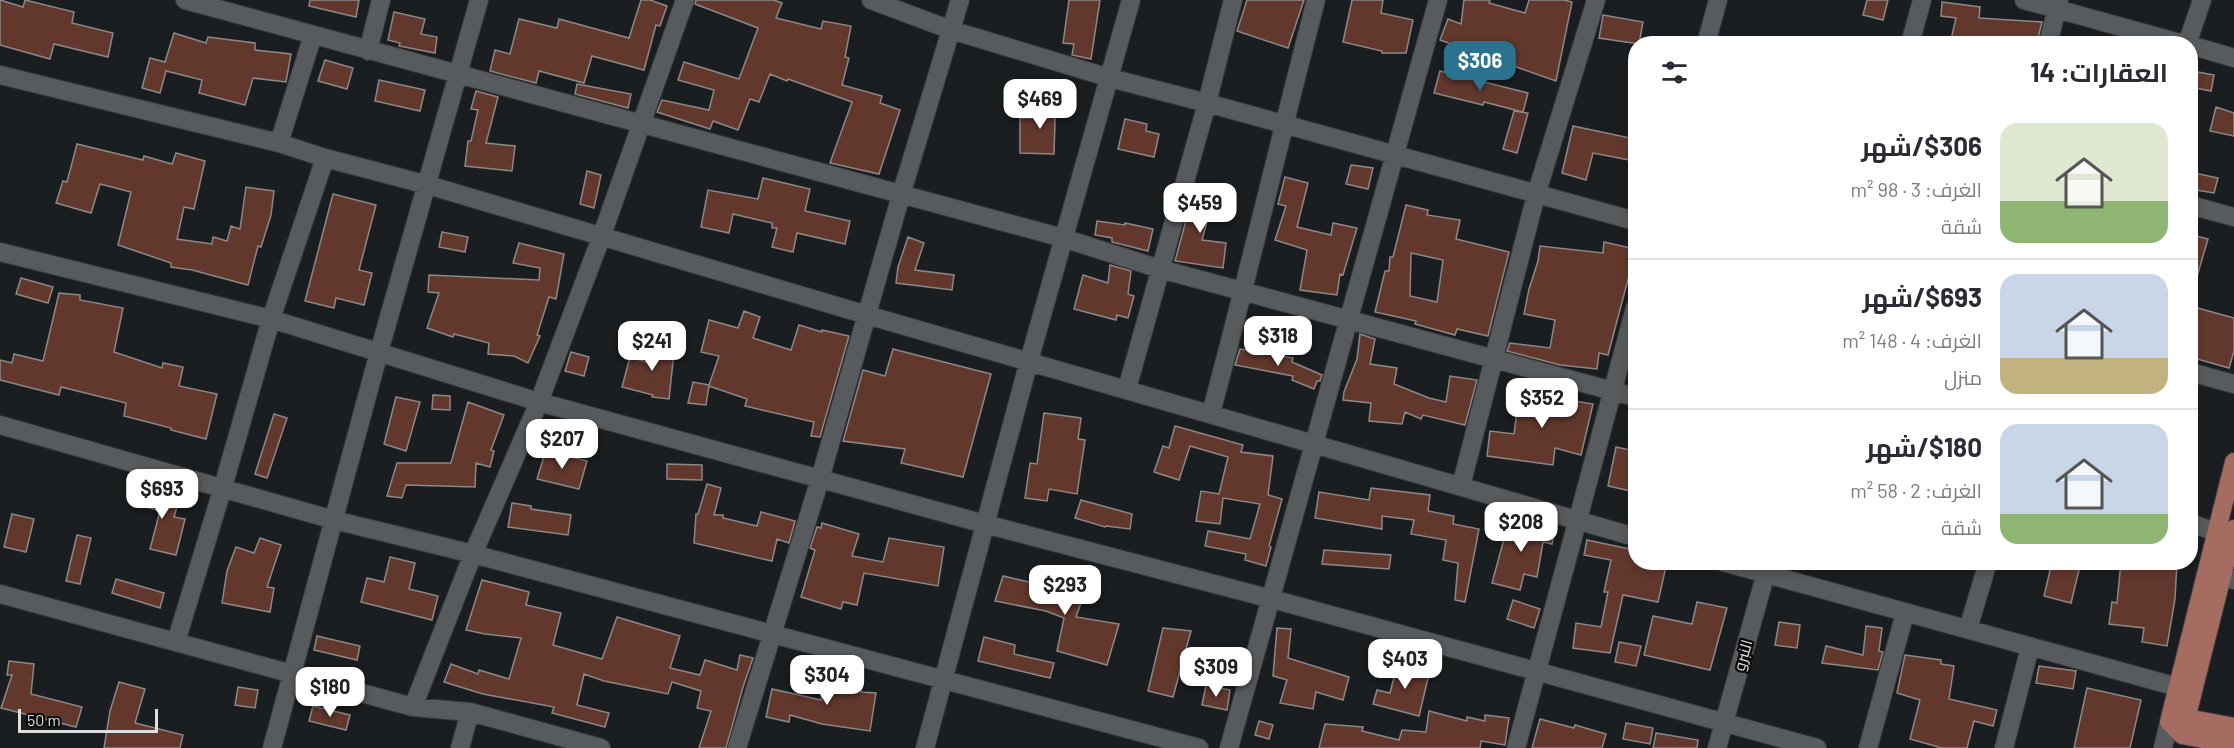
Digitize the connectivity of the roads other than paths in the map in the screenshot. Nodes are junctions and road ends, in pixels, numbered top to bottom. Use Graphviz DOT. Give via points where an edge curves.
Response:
graph roads {
  1 [pos="185,0"];
  2 [pos="381,0"];
  3 [pos="479,0"];
  4 [pos="685,0"];
  5 [pos="871,0"];
  6 [pos="960,0"];
  7 [pos="1131,0"];
  8 [pos="1233,0"];
  9 [pos="1316,0"];
  10 [pos="1438,0"];
  11 [pos="1596,0"];
  12 [pos="1718,0"];
  13 [pos="1922,0"];
  14 [pos="2024,0"];
  15 [pos="2202,0"];
  16 [pos="2058,5"];
  17 [pos="951,30"];
  18 [pos="313,34"];
  19 [pos="1708,36"];
  20 [pos="1912,36"];
  21 [pos="2050,36"];
  22 [pos="2161,36"];
  23 [pos="2190,36"];
  24 [pos="2198,47"];
  25 [pos="368,51"];
  26 [pos="2234,58"];
  27 [pos="0,75"];
  28 [pos="457,75"];
  29 [pos="1110,78"];
  30 [pos="1207,103"];
  31 [pos="641,125"];
  32 [pos="1283,125"];
  33 [pos="279,143"];
  34 [pos="1394,155"];
  35 [pos="325,158"];
  36 [pos="428,185"];
  37 [pos="901,195"];
  38 [pos="1536,195"];
  39 [pos="2198,207"];
  40 [pos="2234,217"];
  41 [pos="1628,220"];
  42 [pos="602,235"];
  43 [pos="1063,238"];
  44 [pos="0,252"];
  45 [pos="1160,269"];
  46 [pos="1244,291"];
  47 [pos="867,315"];
  48 [pos="271,319"];
  49 [pos="1350,320"];
  50 [pos="1628,333"];
  51 [pos="379,352"];
  52 [pos="1494,360"];
  53 [pos="1029,361"];
  54 [pos="2198,374"];
  55 [pos="2234,384"];
  56 [pos="1127,389"];
  57 [pos="1612,391"];
  58 [pos="1628,396"];
  59 [pos="539,402"];
  60 [pos="1211,413"];
  61 [pos="0,425"];
  62 [pos="1314,444"];
  63 [pos="2234,462"];
  64 [pos="820,479"];
  65 [pos="1461,486"];
  66 [pos="223,487"];
  67 [pos="334,520"];
  68 [pos="1578,520"];
  69 [pos="985,524"];
  70 [pos="2198,525"];
  71 [pos="2225,531"];
  72 [pos="1628,535"];
  73 [pos="473,554"];
  74 [pos="1767,570"];
  75 [pos="1770,570"];
  76 [pos="1986,570"];
  77 [pos="2228,579"];
  78 [pos="0,594"];
  79 [pos="1272,599"];
  80 [pos="1905,613"];
  81 [pos="1968,628"];
  82 [pos="772,633"];
  83 [pos="176,642"];
  84 [pos="2030,647"];
  85 [pos="1537,671"];
  86 [pos="292,675"];
  87 [pos="944,678"];
  88 [pos="2185,689"];
  89 [pos="413,707"];
  90 [pos="470,712"];
  91 [pos="1724,722"];
  92 [pos="2178,726"];
  93 [pos="2234,727"];
  94 [pos="2234,745"];
  95 [pos="272,748"];
  96 [pos="460,748"];
  97 [pos="601,748"];
  98 [pos="737,748"];
  99 [pos="925,748"];
  100 [pos="1199,748"];
  101 [pos="1229,748"];
  102 [pos="1516,748"];
  103 [pos="1717,748"];
  104 [pos="1817,748"];
  105 [pos="1868,748"];
  106 [pos="2004,748"];
  107 [pos="2163,748"];
  1 -- 18 [label="street"];
  2 -- 25 [label="street"];
  3 -- 28 [label="street"];
  4 -- 31 [label="street"];
  5 -- 17 [label="street"];
  6 -- 17 [label="street"];
  7 -- 29 [label="street"];
  8 -- 30 [label="street"];
  9 -- 32 [label="street"];
  10 -- 34 [label="street"];
  11 -- 38 [label="street"];
  12 -- 19 [label="street"];
  13 -- 20 [label="street"];
  14 -- 16 [label="street"];
  15 -- 23 [label="street"];
  16 -- 21 [label="street"];
  16 -- 22 [label="street"];
  17 -- 29 [label="street"];
  17 -- 37 [label="street"];
  18 -- 25 [label="street"];
  18 -- 33 [label="street"];
  24 -- 26 [label="street"];
  25 -- 28 [label="street"];
  27 -- 33 [label="street"];
  28 -- 31 [label="street"];
  28 -- 36 [label="street"];
  29 -- 30 [label="street"];
  29 -- 43 [label="street"];
  30 -- 32 [label="street"];
  30 -- 45 [label="street"];
  31 -- 37 [label="street"];
  31 -- 42 [label="street"];
  32 -- 34 [label="street"];
  32 -- 46 [label="street"];
  33 -- 35 [label="street"];
  34 -- 38 [label="street"];
  34 -- 49 [label="street"];
  35 -- 36 [label="street"];
  35 -- 48 [label="street"];
  36 -- 42 [label="street"];
  36 -- 51 [label="street"];
  37 -- 43 [label="street"];
  37 -- 47 [label="street"];
  38 -- 41 [label="street"];
  38 -- 52 [label="street"];
  39 -- 40 [label="street"];
  42 -- 47 [label="street"];
  42 -- 59 [label="street"];
  43 -- 45 [label="street"];
  43 -- 53 [label="street"];
  44 -- 48 [label="street"];
  45 -- 46 [label="street"];
  45 -- 56 [label="street"];
  46 -- 49 [label="street"];
  46 -- 60 [label="street"];
  47 -- 53 [label="street"];
  47 -- 64 [label="street"];
  48 -- 51 [label="street"];
  48 -- 66 [label="street"];
  49 -- 52 [label="street"];
  49 -- 62 [label="street"];
  50 -- 57 [label="street"];
  51 -- 59 [label="street"];
  51 -- 67 [label="street"];
  52 -- 57 [label="street"];
  52 -- 65 [label="street"];
  53 -- 56 [label="street"];
  53 -- 69 [label="street"];
  54 -- 55 [label="street"];
  56 -- 60 [label="street"];
  57 -- 58 [label="street"];
  57 -- 68 [label="street"];
  59 -- 64 [label="street"];
  59 -- 73 [label="street"];
  60 -- 62 [label="street"];
  61 -- 66 [label="street"];
  62 -- 65 [label="street"];
  62 -- 79 [label="street"];
  63 -- 71 [label="main road"];
  64 -- 69 [label="street"];
  64 -- 82 [label="street"];
  65 -- 68 [label="street"];
  66 -- 67 [label="street"];
  66 -- 83 [label="street"];
  67 -- 73 [label="street"];
  67 -- 86 [label="street"];
  68 -- 72 [label="street"];
  68 -- 85 [label="street"];
  69 -- 79 [label="street"];
  69 -- 87 [label="street"];
  70 -- 71 [label="street"];
  71 -- 77 [label="main road"];
  71 -- 88 [label="main road"];
  73 -- 82 [label="street"];
  73 -- 89 [label="street"];
  74 -- 91 [label="street, النبرو"];
  75 -- 80 [label="street"];
  76 -- 81 [label="street"];
  77 -- 88 [label="main road"];
  78 -- 83 [label="street"];
  79 -- 85 [label="street"];
  79 -- 101 [label="street"];
  80 -- 81 [label="street"];
  80 -- 105 [label="street"];
  81 -- 84 [label="street"];
  82 -- 87 [label="street"];
  82 -- 98 [label="street"];
  83 -- 86 [label="street"];
  84 -- 88 [label="street"];
  84 -- 106 [label="street"];
  85 -- 91 [label="street"];
  85 -- 102 [label="street"];
  86 -- 89 [label="street"];
  86 -- 95 [label="street"];
  87 -- 99 [label="street"];
  87 -- 100 [label="street"];
  88 -- 92 [label="main road"];
  89 -- 90 [label="street"];
  90 -- 96 [label="street"];
  90 -- 97 [label="street"];
  91 -- 103 [label="street, النبرو"];
  91 -- 104 [label="street"];
  92 -- 93 [label="main road"];
  92 -- 94 [label="main road"];
  92 -- 107 [label="street"];
}
